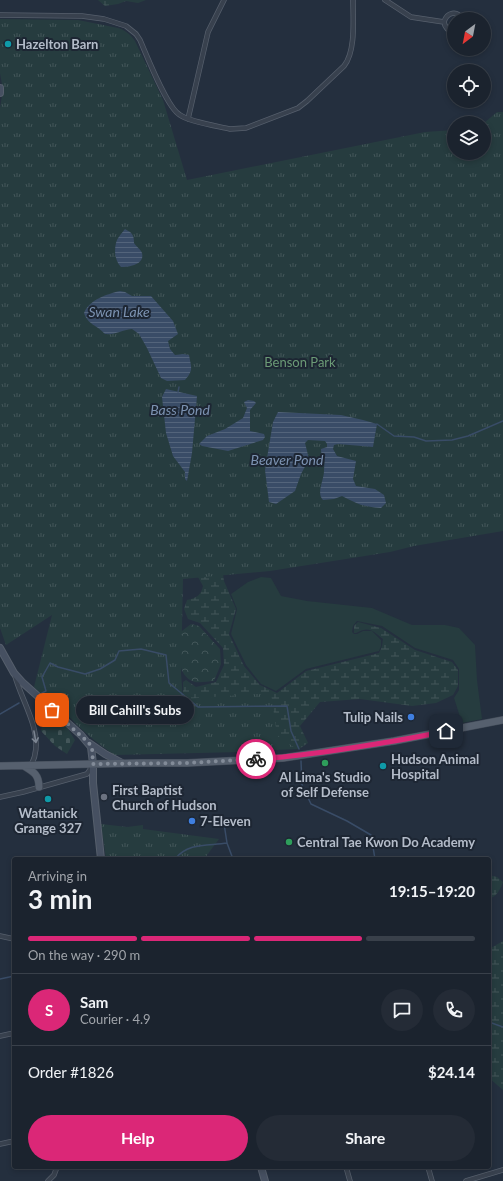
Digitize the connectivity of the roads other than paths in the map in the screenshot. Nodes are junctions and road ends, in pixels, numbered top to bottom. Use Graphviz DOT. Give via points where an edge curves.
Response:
graph roads {
  1 [pos="224,0"];
  2 [pos="353,0"];
  3 [pos="385,0"];
  4 [pos="0,15"];
  5 [pos="447,16"];
  6 [pos="444,22"];
  7 [pos="447,28"];
  8 [pos="0,88"];
  9 [pos="0,93"];
  10 [pos="188,119"];
  11 [pos="0,648"];
  12 [pos="14,673"];
  13 [pos="503,720"];
  14 [pos="88,742"];
  15 [pos="122,763"];
  16 [pos="93,764"];
  17 [pos="0,766"];
  18 [pos="27,766"];
  19 [pos="39,787"];
  20 [pos="0,797"];
  21 [pos="101,857"];
  22 [pos="0,936"];
  23 [pos="12,939"];
  24 [pos="12,1033"];
  25 [pos="0,1036"];
  26 [pos="12,1141"];
  27 [pos="0,1144"];
  28 [pos="56,1169"];
  29 [pos="262,1169"];
  30 [pos="347,1169"];
  31 [pos="429,1169"];
  32 [pos="503,1170"];
  33 [pos="48,1181"];
  34 [pos="265,1181"];
  35 [pos="350,1181"];
  36 [pos="432,1181"];
  37 [pos="466,1181"];
  1 -- 10 [label="street" via="208,32"];
  2 -- 10 [label="street" via="352,48 348,60 342,69 307,101 292,110 241,129 230,129"];
  3 -- 6 [label="street" via="411,17"];
  4 -- 10 [label="street" via="82,16 126,26 140,40 171,107 180,116"];
  5 -- 6 [label="street"];
  6 -- 7 [label="street"];
  8 -- 9 [label="street"];
  11 -- 12 [label="street"];
  12 -- 14 [label="street"];
  12 -- 18 [label="street, one-way" via="36,740 35,756"];
  13 -- 15 [label="main road" via="394,741 283,758 187,763"];
  14 -- 15 [label="street"];
  14 -- 16 [label="street" via="92,747"];
  15 -- 16 [label="main road"];
  16 -- 18 [label="main road"];
  16 -- 19 [label="street" via="87,774"];
  16 -- 21 [label="street"];
  17 -- 18 [label="main road"];
  18 -- 19 [label="main road" via="38,778"];
  19 -- 20 [label="street"];
  22 -- 23 [label="street"];
  24 -- 25 [label="street"];
  26 -- 27 [label="street"];
  28 -- 33 [label="street"];
  29 -- 34 [label="street"];
  30 -- 35 [label="street"];
  31 -- 36 [label="street"];
  32 -- 37 [label="street"];
}
